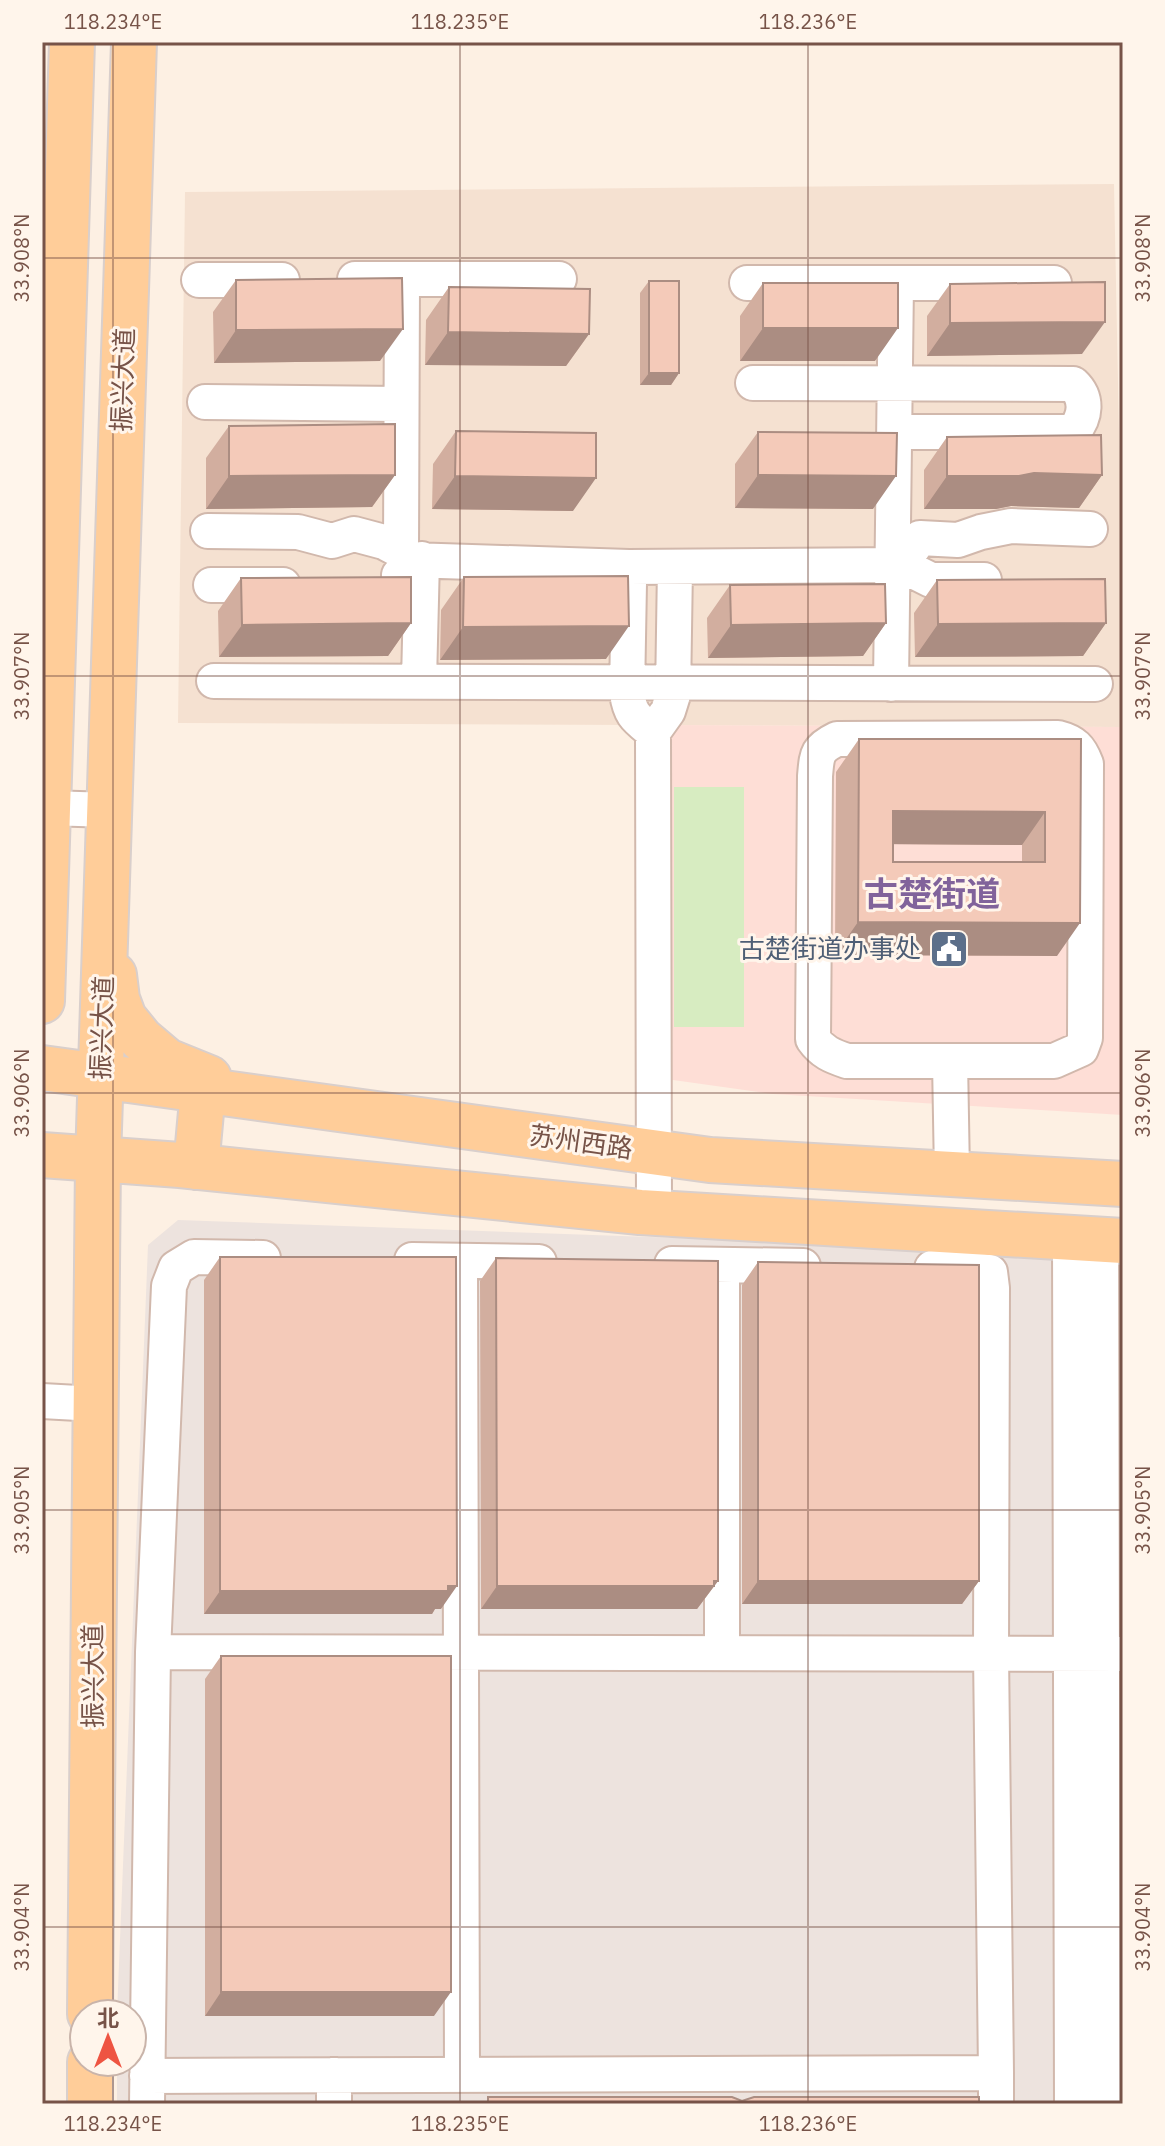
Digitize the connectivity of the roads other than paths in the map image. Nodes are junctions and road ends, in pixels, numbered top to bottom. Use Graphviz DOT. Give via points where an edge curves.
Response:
graph roads {
  1 [pos="72,42"];
  2 [pos="134,42"];
  3 [pos="402,279"];
  4 [pos="559,279"];
  5 [pos="199,280"];
  6 [pos="747,283"];
  7 [pos="896,283"];
  8 [pos="1068,283"];
  9 [pos="753,383"];
  10 [pos="896,384"];
  11 [pos="205,402"];
  12 [pos="401,404"];
  13 [pos="895,432"];
  14 [pos="1090,529"];
  15 [pos="208,531"];
  16 [pos="411,557"];
  17 [pos="897,565"];
  18 [pos="629,567"];
  19 [pos="675,567"];
  20 [pos="1009,580"];
  21 [pos="211,585"];
  22 [pos="319,585"];
  23 [pos="365,585"];
  24 [pos="214,681"];
  25 [pos="419,681"];
  26 [pos="627,682"];
  27 [pos="673,683"];
  28 [pos="891,684"];
  29 [pos="1095,684"];
  30 [pos="653,732"];
  31 [pos="48,808"];
  32 [pos="110,810"];
  33 [pos="44,894"];
  34 [pos="106,919"];
  35 [pos="42,1001"];
  36 [pos="950,1061"];
  37 [pos="42,1068"];
  38 [pos="101,1076"];
  39 [pos="203,1090"];
  40 [pos="259,1098"];
  41 [pos="654,1152"];
  42 [pos="42,1155"];
  43 [pos="98,1160"];
  44 [pos="188,1166"];
  45 [pos="952,1174"];
  46 [pos="1123,1184"];
  47 [pos="654,1213"];
  48 [pos="1098,1240"];
  49 [pos="97,1251"];
  50 [pos="288,1258"];
  51 [pos="382,1260"];
  52 [pos="460,1261"];
  53 [pos="568,1262"];
  54 [pos="645,1264"];
  55 [pos="722,1265"];
  56 [pos="828,1266"];
  57 [pos="904,1267"];
  58 [pos="42,1401"];
  59 [pos="96,1404"];
  60 [pos="153,1652"];
  61 [pos="461,1653"];
  62 [pos="722,1653"];
  63 [pos="991,1653"];
  64 [pos="1099,1654"];
  65 [pos="90,1998"];
  66 [pos="1099,2063"];
  67 [pos="90,2078"];
  68 [pos="455,2084"];
  69 [pos="727,2088"];
  70 [pos="996,2089"];
  71 [pos="147,2090"];
  72 [pos="334,2090"];
  73 [pos="90,2104"];
  74 [pos="1072,2104"];
  75 [pos="1103,2104"];
  1 -- 31 [label="main road"];
  2 -- 32 [label="main road, 振兴大道"];
  3 -- 4 [label="lane"];
  3 -- 5 [label="lane"];
  3 -- 12 [label="lane"];
  6 -- 7 [label="lane"];
  7 -- 8 [label="lane"];
  7 -- 10 [label="lane"];
  9 -- 10 [label="lane"];
  10 -- 13 [label="lane"];
  10 -- 13 [label="lane" via="1073,384 1081,392 1084,410 1073,432"];
  11 -- 12 [label="lane"];
  12 -- 16 [label="lane"];
  13 -- 17 [label="lane"];
  14 -- 17 [label="lane" via="1011,526 958,540 920,538"];
  15 -- 16 [label="lane" via="298,532 332,541 354,534"];
  16 -- 18 [label="lane"];
  16 -- 23 [label="lane" via="406,573"];
  16 -- 25 [label="lane"];
  17 -- 19 [label="lane"];
  17 -- 20 [label="lane" via="931,580"];
  17 -- 28 [label="lane"];
  18 -- 19 [label="lane"];
  18 -- 26 [label="lane"];
  19 -- 27 [label="lane"];
  21 -- 22 [label="lane"];
  24 -- 25 [label="lane"];
  25 -- 26 [label="lane"];
  26 -- 27 [label="lane"];
  26 -- 30 [label="lane" via="629,708"];
  27 -- 28 [label="lane"];
  27 -- 30 [label="lane" via="668,711"];
  28 -- 29 [label="lane"];
  30 -- 41 [label="lane"];
  31 -- 32 [label="lane"];
  31 -- 33 [label="main road"];
  32 -- 34 [label="main road, 振兴大道"];
  33 -- 35 [label="main road"];
  34 -- 38 [label="main road, 振兴大道"];
  34 -- 40 [label="main road" via="117,999 141,1039 167,1061"];
  36 -- 36 [label="lane" via="1054,1061 1081,1049 1086,764 1073,742 837,739 817,756 813,1039 820,1049 847,1061"];
  36 -- 45 [label="lane"];
  37 -- 38 [label="main road, 苏州西路"];
  38 -- 39 [label="main road, 苏州西路"];
  38 -- 43 [label="main road, 振兴大道"];
  39 -- 40 [label="main road, 苏州西路"];
  39 -- 44 [label="main road"];
  40 -- 41 [label="main road, 苏州西路"];
  41 -- 45 [label="main road, 苏州西路"];
  41 -- 47 [label="lane"];
  42 -- 43 [label="main road"];
  43 -- 44 [label="main road"];
  43 -- 49 [label="main road, 振兴大道"];
  44 -- 47 [label="main road"];
  44 -- 49 [label="main road" via="135,1190 117,1210"];
  45 -- 46 [label="main road, 苏州西路"];
  47 -- 48 [label="main road"];
  48 -- 64 [label="lane"];
  49 -- 59 [label="main road, 振兴大道"];
  50 -- 60 [label="lane" via="194,1257 176,1268 169,1286"];
  51 -- 52 [label="lane"];
  52 -- 53 [label="lane"];
  52 -- 61 [label="lane"];
  54 -- 55 [label="lane"];
  55 -- 56 [label="lane"];
  55 -- 62 [label="lane"];
  57 -- 63 [label="lane" via="990,1272"];
  58 -- 59 [label="lane"];
  59 -- 65 [label="main road, 振兴大道"];
  60 -- 61 [label="lane"];
  60 -- 71 [label="lane"];
  61 -- 62 [label="lane"];
  61 -- 68 [label="lane"];
  62 -- 63 [label="lane"];
  63 -- 64 [label="lane"];
  63 -- 70 [label="lane"];
  64 -- 66 [label="lane"];
  66 -- 74 [label="lane"];
  66 -- 75 [label="lane"];
  67 -- 73 [label="main road"];
  68 -- 69 [label="lane"];
  68 -- 72 [label="lane"];
  69 -- 70 [label="lane"];
  71 -- 72 [label="lane"];
}
